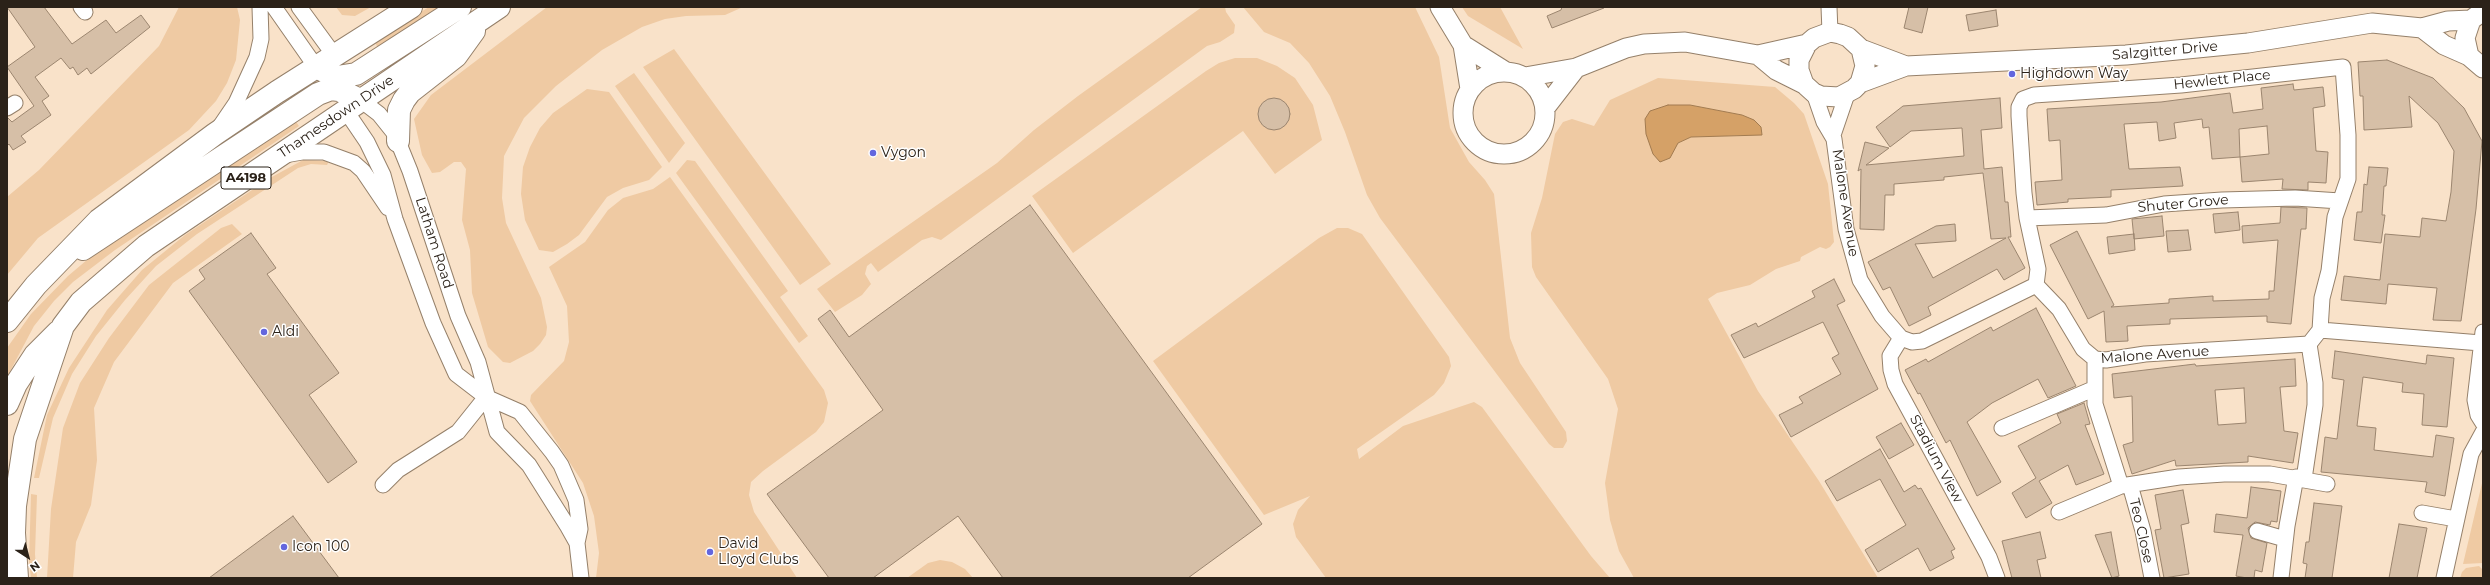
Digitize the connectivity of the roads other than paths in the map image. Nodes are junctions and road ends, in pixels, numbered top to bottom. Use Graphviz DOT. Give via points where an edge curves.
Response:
graph roads {
  1 [pos="260,7"];
  2 [pos="274,7"];
  3 [pos="298,7"];
  4 [pos="411,7"];
  5 [pos="460,7"];
  6 [pos="1440,7"];
  7 [pos="1829,7"];
  8 [pos="491,13"];
  9 [pos="2477,15"];
  10 [pos="2422,28"];
  11 [pos="1830,32"];
  12 [pos="1463,44"];
  13 [pos="1807,44"];
  14 [pos="1861,50"];
  15 [pos="334,55"];
  16 [pos="1758,55"];
  17 [pos="2469,56"];
  18 [pos="1906,66"];
  19 [pos="316,67"];
  20 [pos="1576,68"];
  21 [pos="2483,68"];
  22 [pos="1506,72"];
  23 [pos="1526,77"];
  24 [pos="339,83"];
  25 [pos="1470,88"];
  26 [pos="1809,88"];
  27 [pos="1854,88"];
  28 [pos="354,106"];
  29 [pos="1545,108"];
  30 [pos="215,134"];
  31 [pos="1833,135"];
  32 [pos="398,141"];
  33 [pos="277,157"];
  34 [pos="2340,201"];
  35 [pos="2027,218"];
  36 [pos="395,219"];
  37 [pos="63,259"];
  38 [pos="2036,285"];
  39 [pos="7,321"];
  40 [pos="63,326"];
  41 [pos="2320,330"];
  42 [pos="1901,338"];
  43 [pos="2482,338"];
  44 [pos="2309,344"];
  45 [pos="2095,359"];
  46 [pos="2093,389"];
  47 [pos="486,397"];
  48 [pos="7,404"];
  49 [pos="2483,423"];
  50 [pos="2002,428"];
  51 [pos="2483,432"];
  52 [pos="2300,478"];
  53 [pos="2327,484"];
  54 [pos="383,485"];
  55 [pos="2125,486"];
  56 [pos="2059,512"];
  57 [pos="2422,513"];
  58 [pos="2456,519"];
  59 [pos="2257,532"];
  60 [pos="2285,539"];
  61 [pos="577,544"];
  62 [pos="7,545"];
  63 [pos="16,572"];
  64 [pos="581,578"];
  65 [pos="1997,578"];
  66 [pos="2152,578"];
  67 [pos="2281,578"];
  68 [pos="2444,578"];
  1 -- 30 [label="street" via="260,39 254,66 236,103"];
  2 -- 19 [label="street"];
  3 -- 15 [label="street"];
  4 -- 15 [label="main road"];
  5 -- 24 [label="main road"];
  6 -- 12 [label="street, Salzgitter Drive"];
  7 -- 11 [label="street"];
  8 -- 28 [label="main road, Thamesdown Drive / A4198"];
  8 -- 32 [label="main road" via="456,56 410,92 404,100 399,110"];
  9 -- 10 [label="street, Salzgitter Drive"];
  9 -- 17 [label="street, Salzgitter Drive" via="2465,38"];
  10 -- 17 [label="street" via="2444,45"];
  10 -- 18 [label="street, Salzgitter Drive" via="2372,23 2186,50"];
  11 -- 13 [label="street, Salzgitter Drive" via="1814,38"];
  11 -- 14 [label="street, Salzgitter Drive" via="1848,37"];
  12 -- 22 [label="street, Salzgitter Drive"];
  12 -- 25 [label="street, Salzgitter Drive"];
  13 -- 16 [label="street, Salzgitter Drive"];
  13 -- 26 [label="street" via="1799,60 1799,70"];
  14 -- 18 [label="street, Salzgitter Drive"];
  14 -- 27 [label="street" via="1865,66"];
  15 -- 19 [label="main road"];
  15 -- 24 [label="main road"];
  16 -- 20 [label="street, Salzgitter Drive" via="1685,42 1663,43 1614,52"];
  16 -- 26 [label="street, Salzgitter Drive" via="1785,76"];
  17 -- 21 [label="street"];
  18 -- 27 [label="street, Salzgitter Drive"];
  19 -- 24 [label="main road"];
  19 -- 30 [label="main road"];
  20 -- 23 [label="street, Salzgitter Drive"];
  20 -- 29 [label="street, Salzgitter Drive"];
  22 -- 23 [label="street, Salzgitter Drive"];
  22 -- 25 [label="street, Salzgitter Drive" via="1486,76"];
  23 -- 29 [label="street, Salzgitter Drive" via="1542,96"];
  24 -- 28 [label="main road"];
  24 -- 37 [label="main road" via="305,102 129,220"];
  25 -- 29 [label="street, Salzgitter Drive" via="1465,99 1463,122 1474,142 1483,150 1496,154 1509,155 1522,151 1533,143 1545,121"];
  26 -- 27 [label="street, Salzgitter Drive" via="1830,98"];
  26 -- 31 [label="street, Malone Avenue" via="1824,122"];
  27 -- 31 [label="street, Malone Avenue"];
  28 -- 32 [label="street, Latham Road" via="379,114"];
  28 -- 33 [label="main road, Thamesdown Drive / A4198"];
  28 -- 36 [label="street, Latham Road" via="384,175"];
  30 -- 37 [label="main road" via="99,220"];
  31 -- 42 [label="street, Malone Avenue" via="1850,250 1860,280 1882,316"];
  32 -- 47 [label="street, Latham Road" via="458,316 478,362"];
  33 -- 36 [label="street, Latham Road" via="302,152 324,152 354,163 369,180"];
  33 -- 40 [label="main road, Thamesdown Drive / A4198" via="135,254 86,298"];
  34 -- 35 [label="street, Shuter Grove" via="2295,198 2222,200 2164,204 2106,214"];
  34 -- 35 [label="street, Hewlett Place" via="2349,168 2343,67 2181,85 2034,95 2024,99 2019,107 2019,116"];
  34 -- 41 [label="street, Hewlett Place" via="2322,298"];
  35 -- 38 [label="street, Hewlett Place" via="2038,269"];
  36 -- 47 [label="street, Latham Road" via="433,323 456,374"];
  37 -- 39 [label="main road" via="36,285"];
  38 -- 42 [label="street" via="1922,341 1912,342"];
  38 -- 45 [label="street, Malone Avenue" via="2059,309 2083,349"];
  40 -- 48 [label="main road" via="35,355 16,384"];
  40 -- 63 [label="main road, Thamesdown Drive / A4198" via="25,439 15,506"];
  41 -- 43 [label="street"];
  41 -- 44 [label="street"];
  42 -- 65 [label="street, Stadium View" via="1890,356 1895,384 1990,557"];
  43 -- 49 [label="street" via="2475,400 2478,415"];
  44 -- 45 [label="street, Malone Avenue"];
  44 -- 52 [label="street" via="2315,383 2315,405"];
  45 -- 46 [label="street, Teo Close"];
  46 -- 50 [label="street"];
  46 -- 55 [label="street, Teo Close" via="2098,416"];
  47 -- 54 [label="street" via="458,432 398,470"];
  47 -- 61 [label="street, Latham Road" via="497,432 529,465"];
  47 -- 61 [label="street, Latham Road" via="520,412 561,465 571,486 579,514 580,530"];
  51 -- 58 [label="street" via="2471,454"];
  52 -- 53 [label="street"];
  52 -- 55 [label="street" via="2224,474 2180,477"];
  52 -- 60 [label="street"];
  55 -- 56 [label="street"];
  55 -- 66 [label="street, Teo Close" via="2143,531"];
  57 -- 58 [label="street"];
  58 -- 68 [label="street"];
  59 -- 60 [label="street"];
  60 -- 67 [label="street"];
  61 -- 64 [label="street, Latham Road"];
  62 -- 63 [label="main road"];
}
